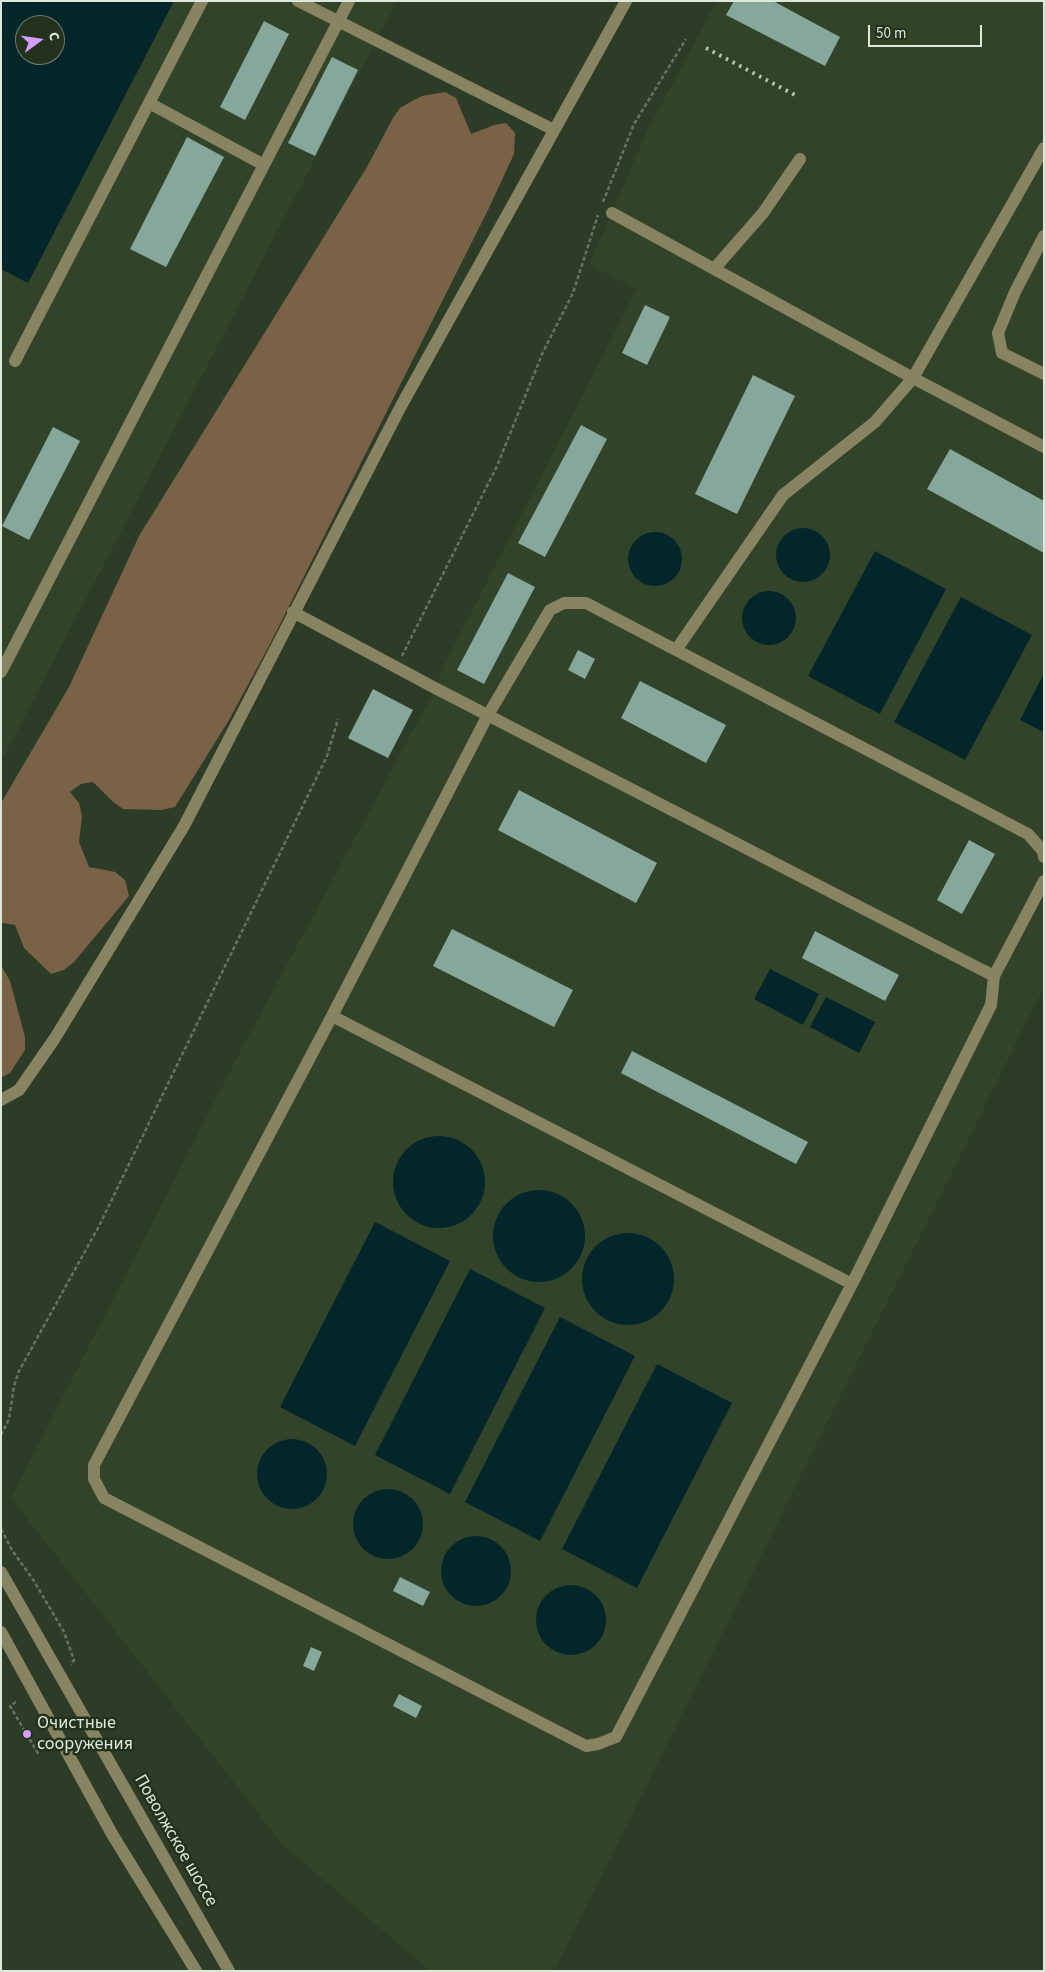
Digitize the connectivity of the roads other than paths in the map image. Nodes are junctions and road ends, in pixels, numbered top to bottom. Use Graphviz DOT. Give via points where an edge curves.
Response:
graph roads {
  1 [pos="202,1"];
  2 [pos="298,1"];
  3 [pos="349,1"];
  4 [pos="626,1"];
  5 [pos="338,22"];
  6 [pos="149,103"];
  7 [pos="554,130"];
  8 [pos="1044,148"];
  9 [pos="800,159"];
  10 [pos="264,165"];
  11 [pos="605,212"];
  12 [pos="1044,236"];
  13 [pos="714,269"];
  14 [pos="15,361"];
  15 [pos="1044,374"];
  16 [pos="913,378"];
  17 [pos="1044,447"];
  18 [pos="293,612"];
  19 [pos="676,650"];
  20 [pos="1,672"];
  21 [pos="488,715"];
  22 [pos="1044,857"];
  23 [pos="1044,881"];
  24 [pos="994,976"];
  25 [pos="332,1016"];
  26 [pos="1,1100"];
  27 [pos="852,1284"];
  28 [pos="1,1572"];
  29 [pos="1,1632"];
  30 [pos="196,1971"];
  31 [pos="229,1971"];
  1 -- 6 [label="street"];
  2 -- 5 [label="street"];
  3 -- 5 [label="street"];
  4 -- 7 [label="street"];
  5 -- 7 [label="street"];
  5 -- 10 [label="street"];
  6 -- 10 [label="street"];
  6 -- 14 [label="street"];
  7 -- 18 [label="street" via="401,406"];
  8 -- 16 [label="street"];
  9 -- 13 [label="street" via="763,213"];
  10 -- 20 [label="street"];
  11 -- 13 [label="street"];
  12 -- 15 [label="street" via="998,333 1002,353"];
  13 -- 16 [label="street"];
  16 -- 17 [label="street"];
  16 -- 19 [label="street" via="875,422 783,495"];
  18 -- 21 [label="street"];
  18 -- 26 [label="street" via="184,826 55,1038 19,1090"];
  19 -- 21 [label="street" via="586,603 564,603 550,610"];
  19 -- 22 [label="street" via="1028,834 1043,851"];
  21 -- 24 [label="street"];
  21 -- 25 [label="street"];
  23 -- 24 [label="street"];
  24 -- 27 [label="street" via="991,1005"];
  25 -- 27 [label="street"];
  25 -- 27 [label="street" via="94,1465 94,1479 104,1498 112,1503 586,1746 598,1744 616,1738"];
  28 -- 31 [label="street, Поволжское шоссе"];
  29 -- 30 [label="street" via="112,1834"];
}
